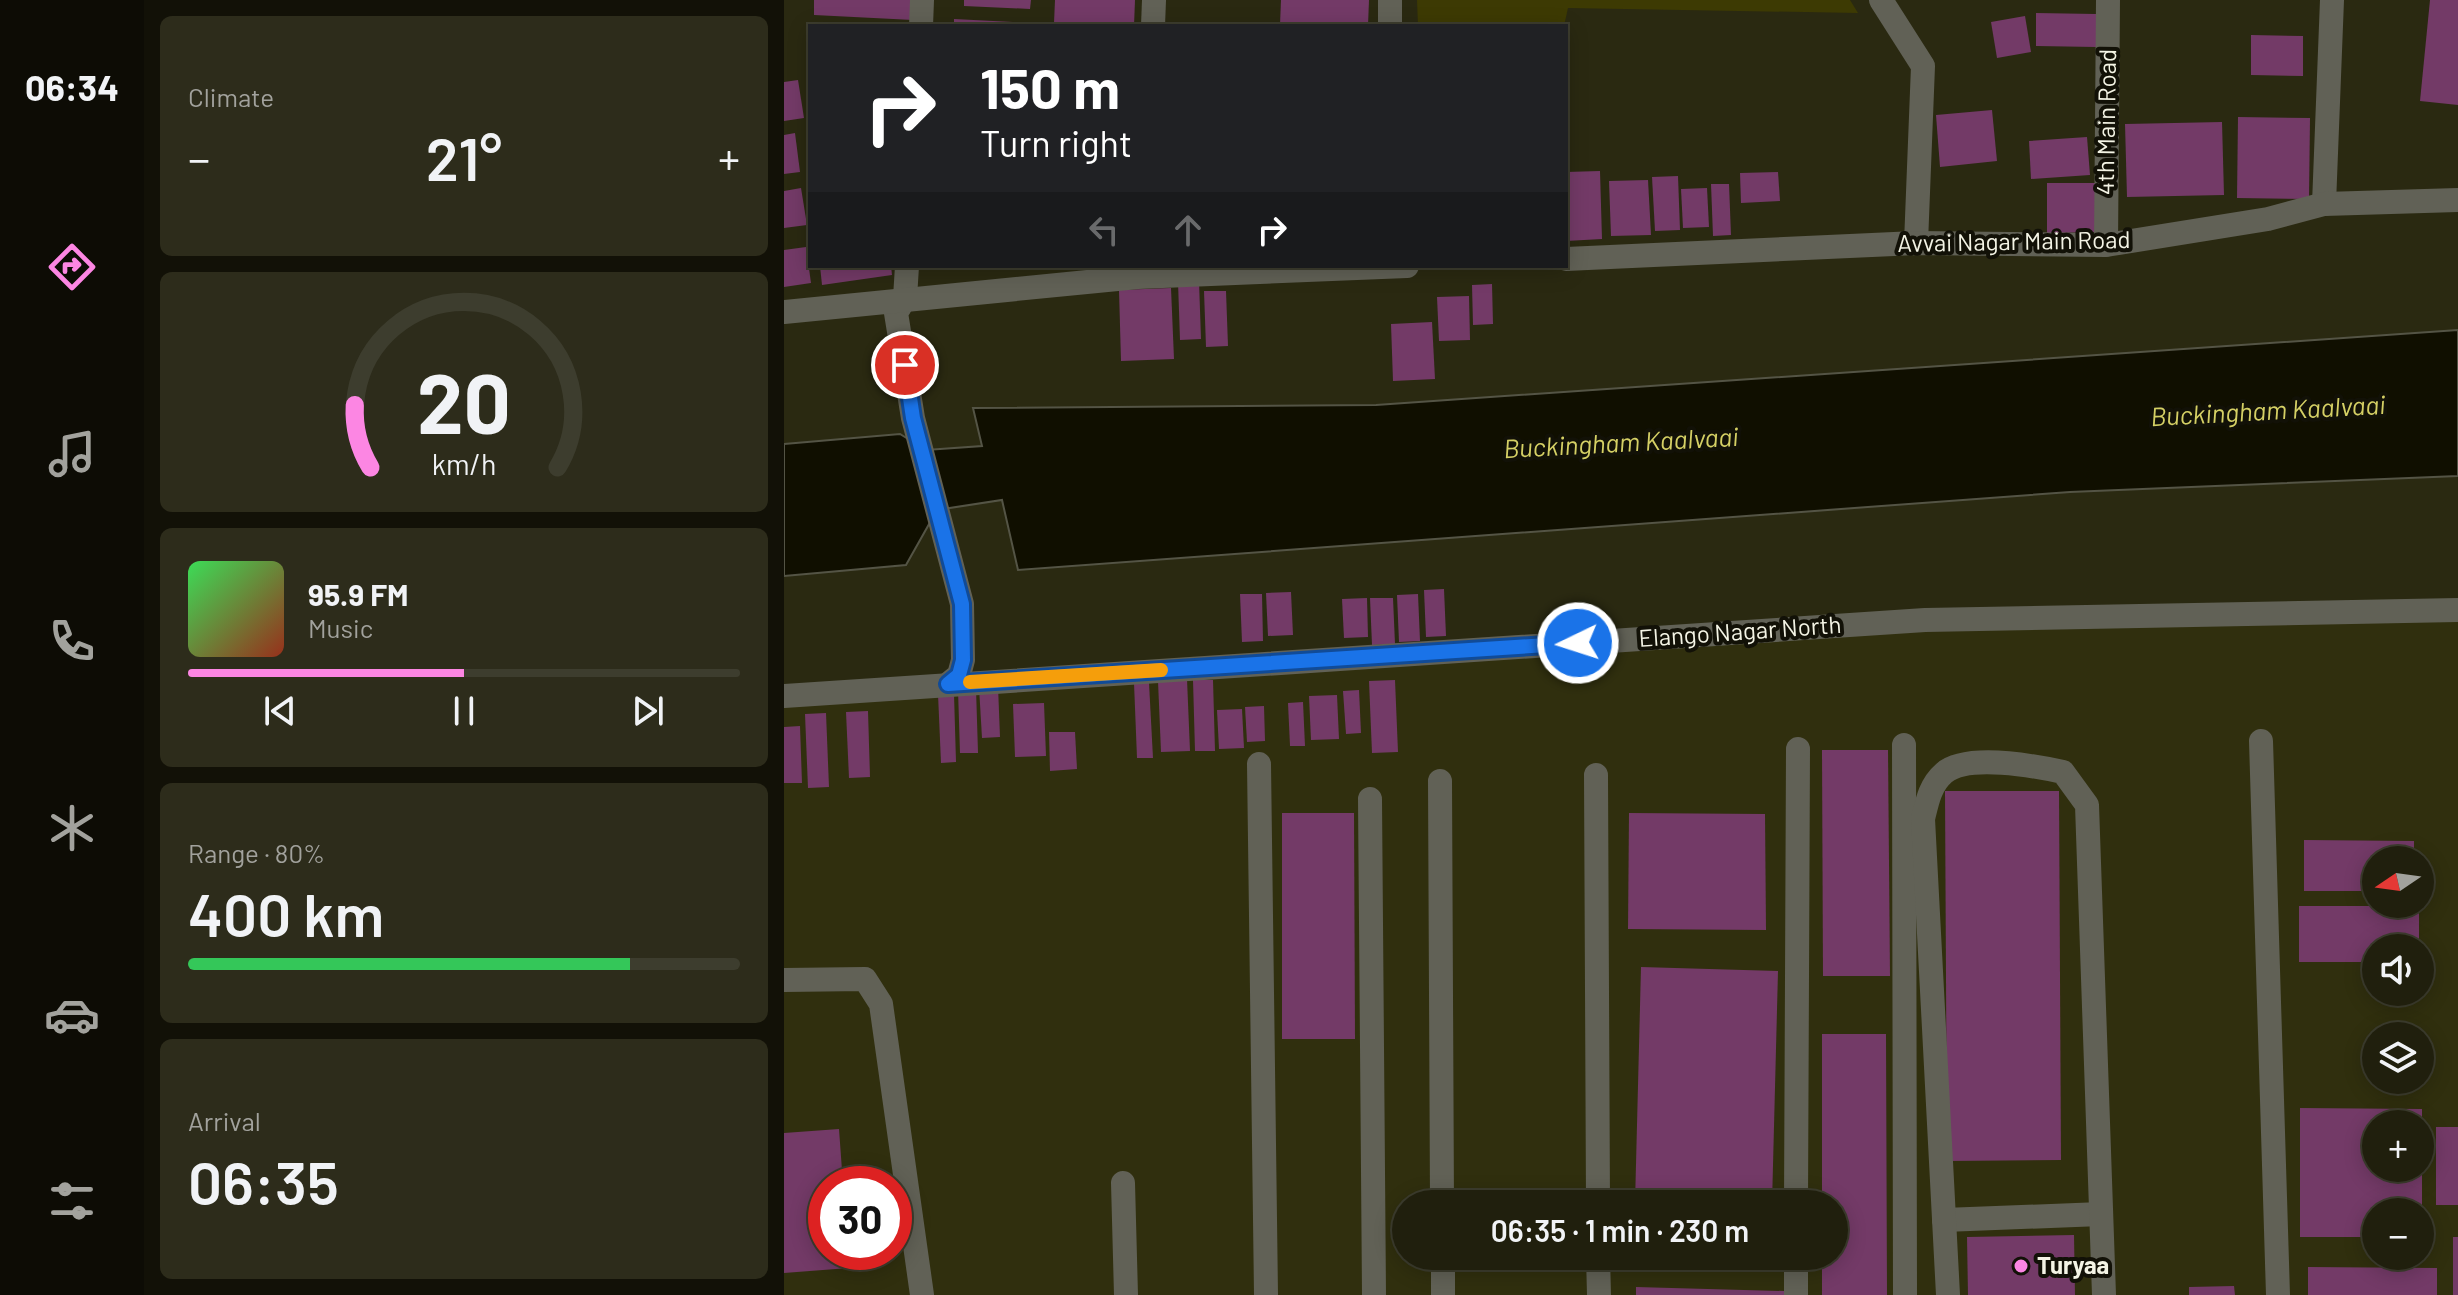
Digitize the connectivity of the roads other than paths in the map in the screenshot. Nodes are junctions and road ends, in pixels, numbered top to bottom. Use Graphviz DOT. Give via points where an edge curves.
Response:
graph roads {
  1 [pos="922,0"];
  2 [pos="1154,0"];
  3 [pos="1390,0"];
  4 [pos="1881,0"];
  5 [pos="2108,0"];
  6 [pos="2332,0"];
  7 [pos="921,24"];
  8 [pos="1153,24"];
  9 [pos="1390,24"];
  10 [pos="2458,200"];
  11 [pos="2324,204"];
  12 [pos="1916,243"];
  13 [pos="2106,245"];
  14 [pos="1568,259"];
  15 [pos="907,268"];
  16 [pos="1308,268"];
  17 [pos="1139,272"];
  18 [pos="905,298"];
  19 [pos="784,312"];
  20 [pos="2458,610"];
  21 [pos="948,684"];
  22 [pos="784,696"];
  23 [pos="2261,741"];
  24 [pos="1904,745"];
  25 [pos="1798,749"];
  26 [pos="1259,764"];
  27 [pos="1596,775"];
  28 [pos="1440,781"];
  29 [pos="1370,799"];
  30 [pos="784,980"];
  31 [pos="1123,1183"];
  32 [pos="1442,1190"];
  33 [pos="1598,1190"];
  34 [pos="1796,1190"];
  35 [pos="2101,1214"];
  36 [pos="1944,1220"];
  37 [pos="1443,1270"];
  38 [pos="1598,1270"];
  39 [pos="1796,1270"];
  40 [pos="922,1295"];
  41 [pos="1126,1295"];
  42 [pos="1266,1295"];
  43 [pos="1374,1295"];
  44 [pos="1443,1295"];
  45 [pos="1599,1295"];
  46 [pos="1796,1295"];
  47 [pos="1905,1295"];
  48 [pos="1948,1295"];
  49 [pos="2104,1295"];
  50 [pos="2278,1295"];
  1 -- 7 [label="street"];
  2 -- 8 [label="street"];
  3 -- 9 [label="street"];
  4 -- 12 [label="street" via="1923,66"];
  5 -- 13 [label="street, 4th Main Road"];
  6 -- 11 [label="street"];
  10 -- 11 [label="street, Avvai Nagar Main Road"];
  11 -- 13 [label="street, Avvai Nagar Main Road" via="2268,219"];
  12 -- 13 [label="street, Avvai Nagar Main Road"];
  12 -- 14 [label="street, Avvai Nagar Main Road"];
  15 -- 18 [label="street"];
  16 -- 17 [label="street"];
  17 -- 18 [label="street"];
  18 -- 19 [label="street"];
  18 -- 21 [label="street" via="896,313 913,418 962,604 963,660 959,675"];
  20 -- 21 [label="street, Elango Nagar North" via="1925,620"];
  21 -- 22 [label="street, Elango Nagar North"];
  23 -- 50 [label="street"];
  24 -- 47 [label="street"];
  25 -- 34 [label="street"];
  26 -- 42 [label="street"];
  27 -- 33 [label="street"];
  28 -- 32 [label="street"];
  29 -- 43 [label="street"];
  30 -- 40 [label="street" via="865,979 881,1004"];
  31 -- 41 [label="street"];
  35 -- 36 [label="street"];
  35 -- 36 [label="street" via="2087,805 2063,772 2021,763 1967,765 1945,771 1931,789 1923,819"];
  35 -- 49 [label="street"];
  36 -- 48 [label="street"];
  37 -- 44 [label="street"];
  38 -- 45 [label="street"];
  39 -- 46 [label="street"];
}
